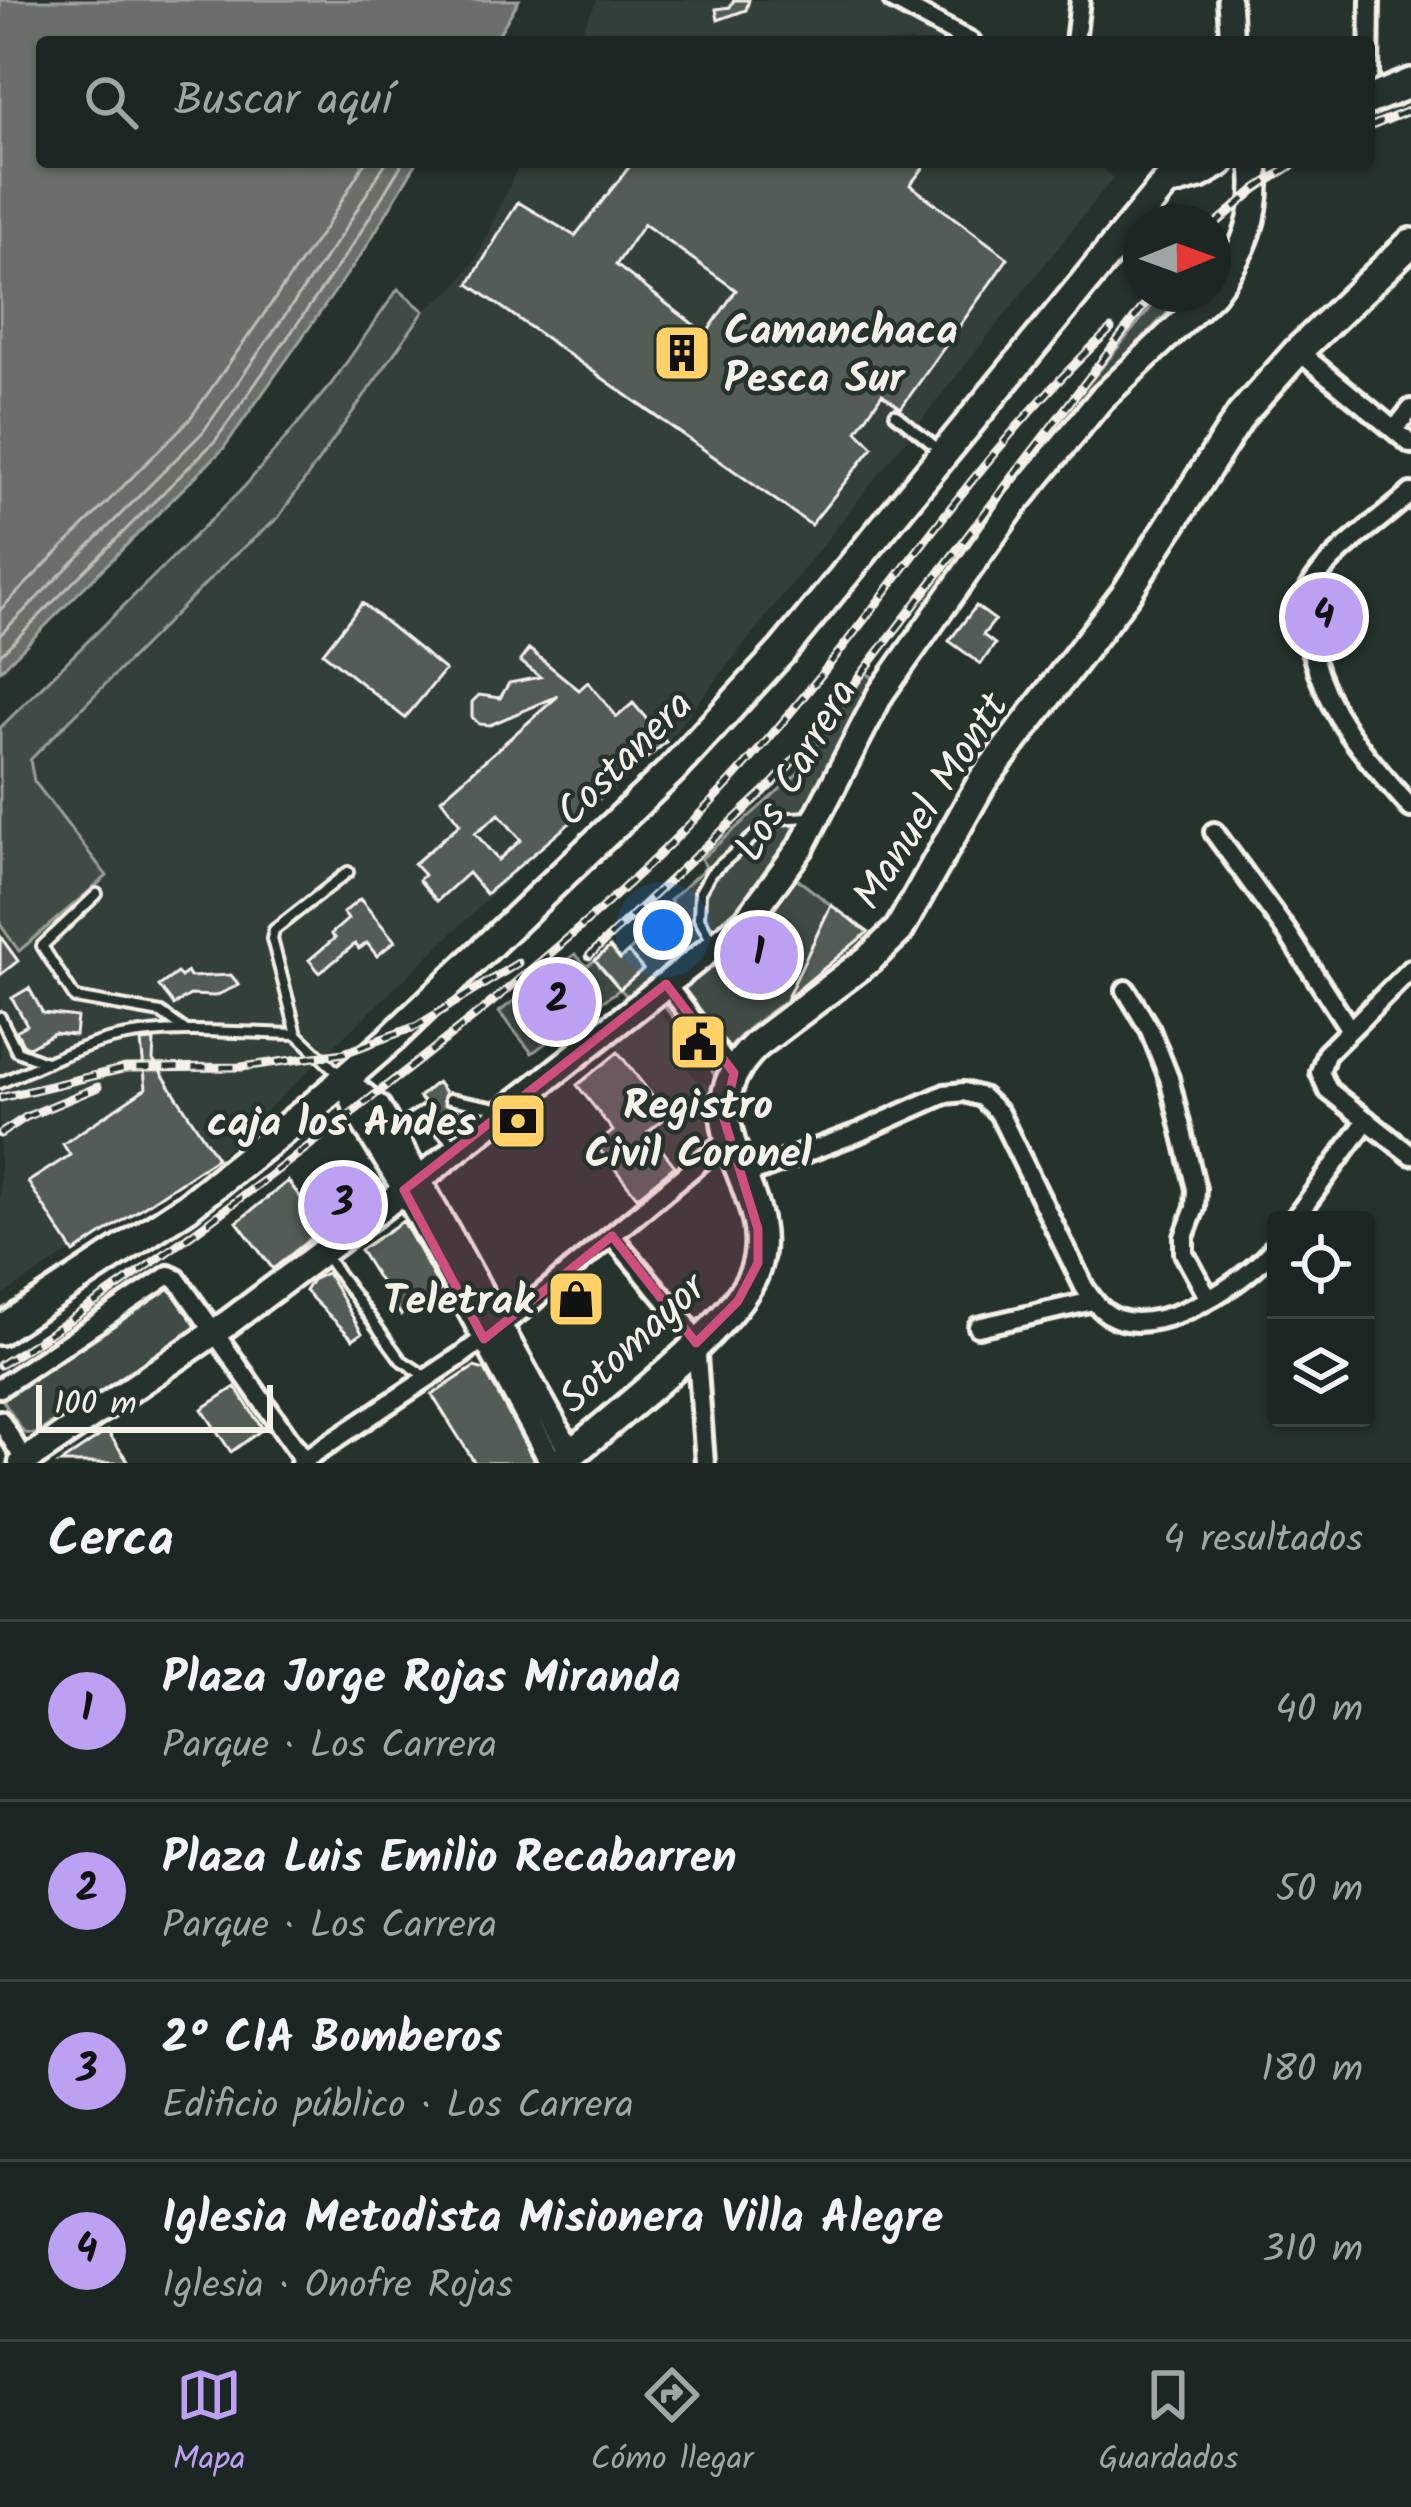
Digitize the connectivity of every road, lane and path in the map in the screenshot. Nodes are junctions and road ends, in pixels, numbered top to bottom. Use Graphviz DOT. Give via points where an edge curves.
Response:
graph roads {
  1 [pos="1080,0"];
  2 [pos="1229,0"];
  3 [pos="1370,0"];
  4 [pos="900,2"];
  5 [pos="960,36"];
  6 [pos="1076,36"];
  7 [pos="1232,36"];
  8 [pos="1370,36"];
  9 [pos="1411,83"];
  10 [pos="1375,98"];
  11 [pos="1210,168"];
  12 [pos="1254,168"];
  13 [pos="1172,172"];
  14 [pos="1411,243"];
  15 [pos="1231,268"];
  16 [pos="1192,312"];
  17 [pos="1298,351"];
  18 [pos="1411,409"];
  19 [pos="895,414"];
  20 [pos="1394,430"];
  21 [pos="1411,445"];
  22 [pos="944,453"];
  23 [pos="1411,493"];
  24 [pos="1411,808"];
  25 [pos="817,817"];
  26 [pos="1214,832"];
  27 [pos="348,872"];
  28 [pos="97,895"];
  29 [pos="716,946"];
  30 [pos="1411,969"];
  31 [pos="666,984"];
  32 [pos="1126,990"];
  33 [pos="0,1017"];
  34 [pos="186,1030"];
  35 [pos="1350,1030"];
  36 [pos="297,1034"];
  37 [pos="46,1063"];
  38 [pos="734,1073"];
  39 [pos="345,1080"];
  40 [pos="0,1083"];
  41 [pos="450,1099"];
  42 [pos="505,1109"];
  43 [pos="1367,1120"];
  44 [pos="392,1130"];
  45 [pos="728,1139"];
  46 [pos="457,1147"];
  47 [pos="1411,1154"];
  48 [pos="741,1177"];
  49 [pos="412,1184"];
  50 [pos="1301,1211"];
  51 [pos="612,1236"];
  52 [pos="322,1251"];
  53 [pos="1267,1254"];
  54 [pos="1209,1299"];
  55 [pos="1093,1301"];
  56 [pos="978,1327"];
  57 [pos="0,1330"];
  58 [pos="214,1332"];
  59 [pos="493,1332"];
  60 [pos="696,1342"];
  61 [pos="428,1378"];
  62 [pos="0,1388"];
  63 [pos="0,1420"];
  64 [pos="561,1460"];
  65 [pos="25,1462"];
  66 [pos="303,1462"];
  67 [pos="705,1463"];
  1 -- 6 [label="street"];
  2 -- 7 [label="street"];
  3 -- 8 [label="street"];
  4 -- 5 [label="street"];
  9 -- 10 [label="main road"];
  11 -- 13 [label="main road, Costanera"];
  12 -- 15 [label="main road, Los Carrera" via="1249,231"];
  13 -- 22 [label="main road, Costanera"];
  14 -- 17 [label="main road, Manuel Montt"];
  16 -- 25 [label="main road, Los Carrera" via="1046,461 881,693"];
  17 -- 20 [label="street"];
  17 -- 38 [label="main road, Manuel Montt" via="1241,415 1127,592 996,760 907,921 756,1045"];
  18 -- 20 [label="street"];
  19 -- 22 [label="lane"];
  20 -- 21 [label="street"];
  22 -- 39 [label="main road, Costanera" via="698,745"];
  23 -- 24 [label="street" via="1317,577 1304,622 1334,714"];
  25 -- 29 [label="main road, Los Carrera" via="761,905"];
  25 -- 29 [label="lane" via="774,819 711,873 700,892 700,918"];
  26 -- 35 [label="street"];
  27 -- 36 [label="lane" via="274,930"];
  28 -- 34 [label="lane" via="43,946 75,998 161,1013"];
  29 -- 31 [label="main road, Los Carrera"];
  30 -- 35 [label="street"];
  31 -- 38 [label="street"];
  31 -- 42 [label="main road, Los Carrera"];
  32 -- 54 [label="street" via="1169,1078 1196,1189 1184,1253"];
  33 -- 37 [label="lane" via="17,1051"];
  34 -- 36 [label="lane"];
  34 -- 37 [label="lane" via="118,1037"];
  35 -- 43 [label="street" via="1323,1060 1322,1079"];
  36 -- 39 [label="lane"];
  37 -- 40 [label="lane"];
  38 -- 45 [label="main road" via="724,1108"];
  39 -- 44 [label="street" via="372,1098"];
  39 -- 49 [label="street" via="356,1111"];
  39 -- 57 [label="main road, Costanera" via="187,1207"];
  41 -- 42 [label="lane"];
  42 -- 46 [label="main road, Los Carrera"];
  43 -- 47 [label="street"];
  43 -- 50 [label="street"];
  44 -- 46 [label="lane" via="425,1110"];
  44 -- 49 [label="street"];
  45 -- 48 [label="main road, Sotomayor"];
  45 -- 51 [label="street"];
  46 -- 49 [label="main road, Los Carrera"];
  48 -- 55 [label="street" via="945,1094 973,1094 999,1113"];
  48 -- 60 [label="main road, Sotomayor" via="758,1229 758,1263 738,1301"];
  49 -- 52 [label="main road, Los Carrera"];
  49 -- 59 [label="street"];
  51 -- 59 [label="street"];
  51 -- 60 [label="street"];
  52 -- 58 [label="main road, Los Carrera"];
  52 -- 61 [label="lane" via="400,1360"];
  53 -- 54 [label="street"];
  54 -- 55 [label="street" via="1142,1322 1114,1318"];
  55 -- 56 [label="street"];
  58 -- 62 [label="street" via="169,1275"];
  58 -- 65 [label="main road, Los Carrera"];
  58 -- 66 [label="street"];
  59 -- 61 [label="street"];
  59 -- 64 [label="street"];
  60 -- 64 [label="main road, Sotomayor"];
  60 -- 67 [label="street"];
  61 -- 66 [label="street"];
  63 -- 65 [label="street"];
}
